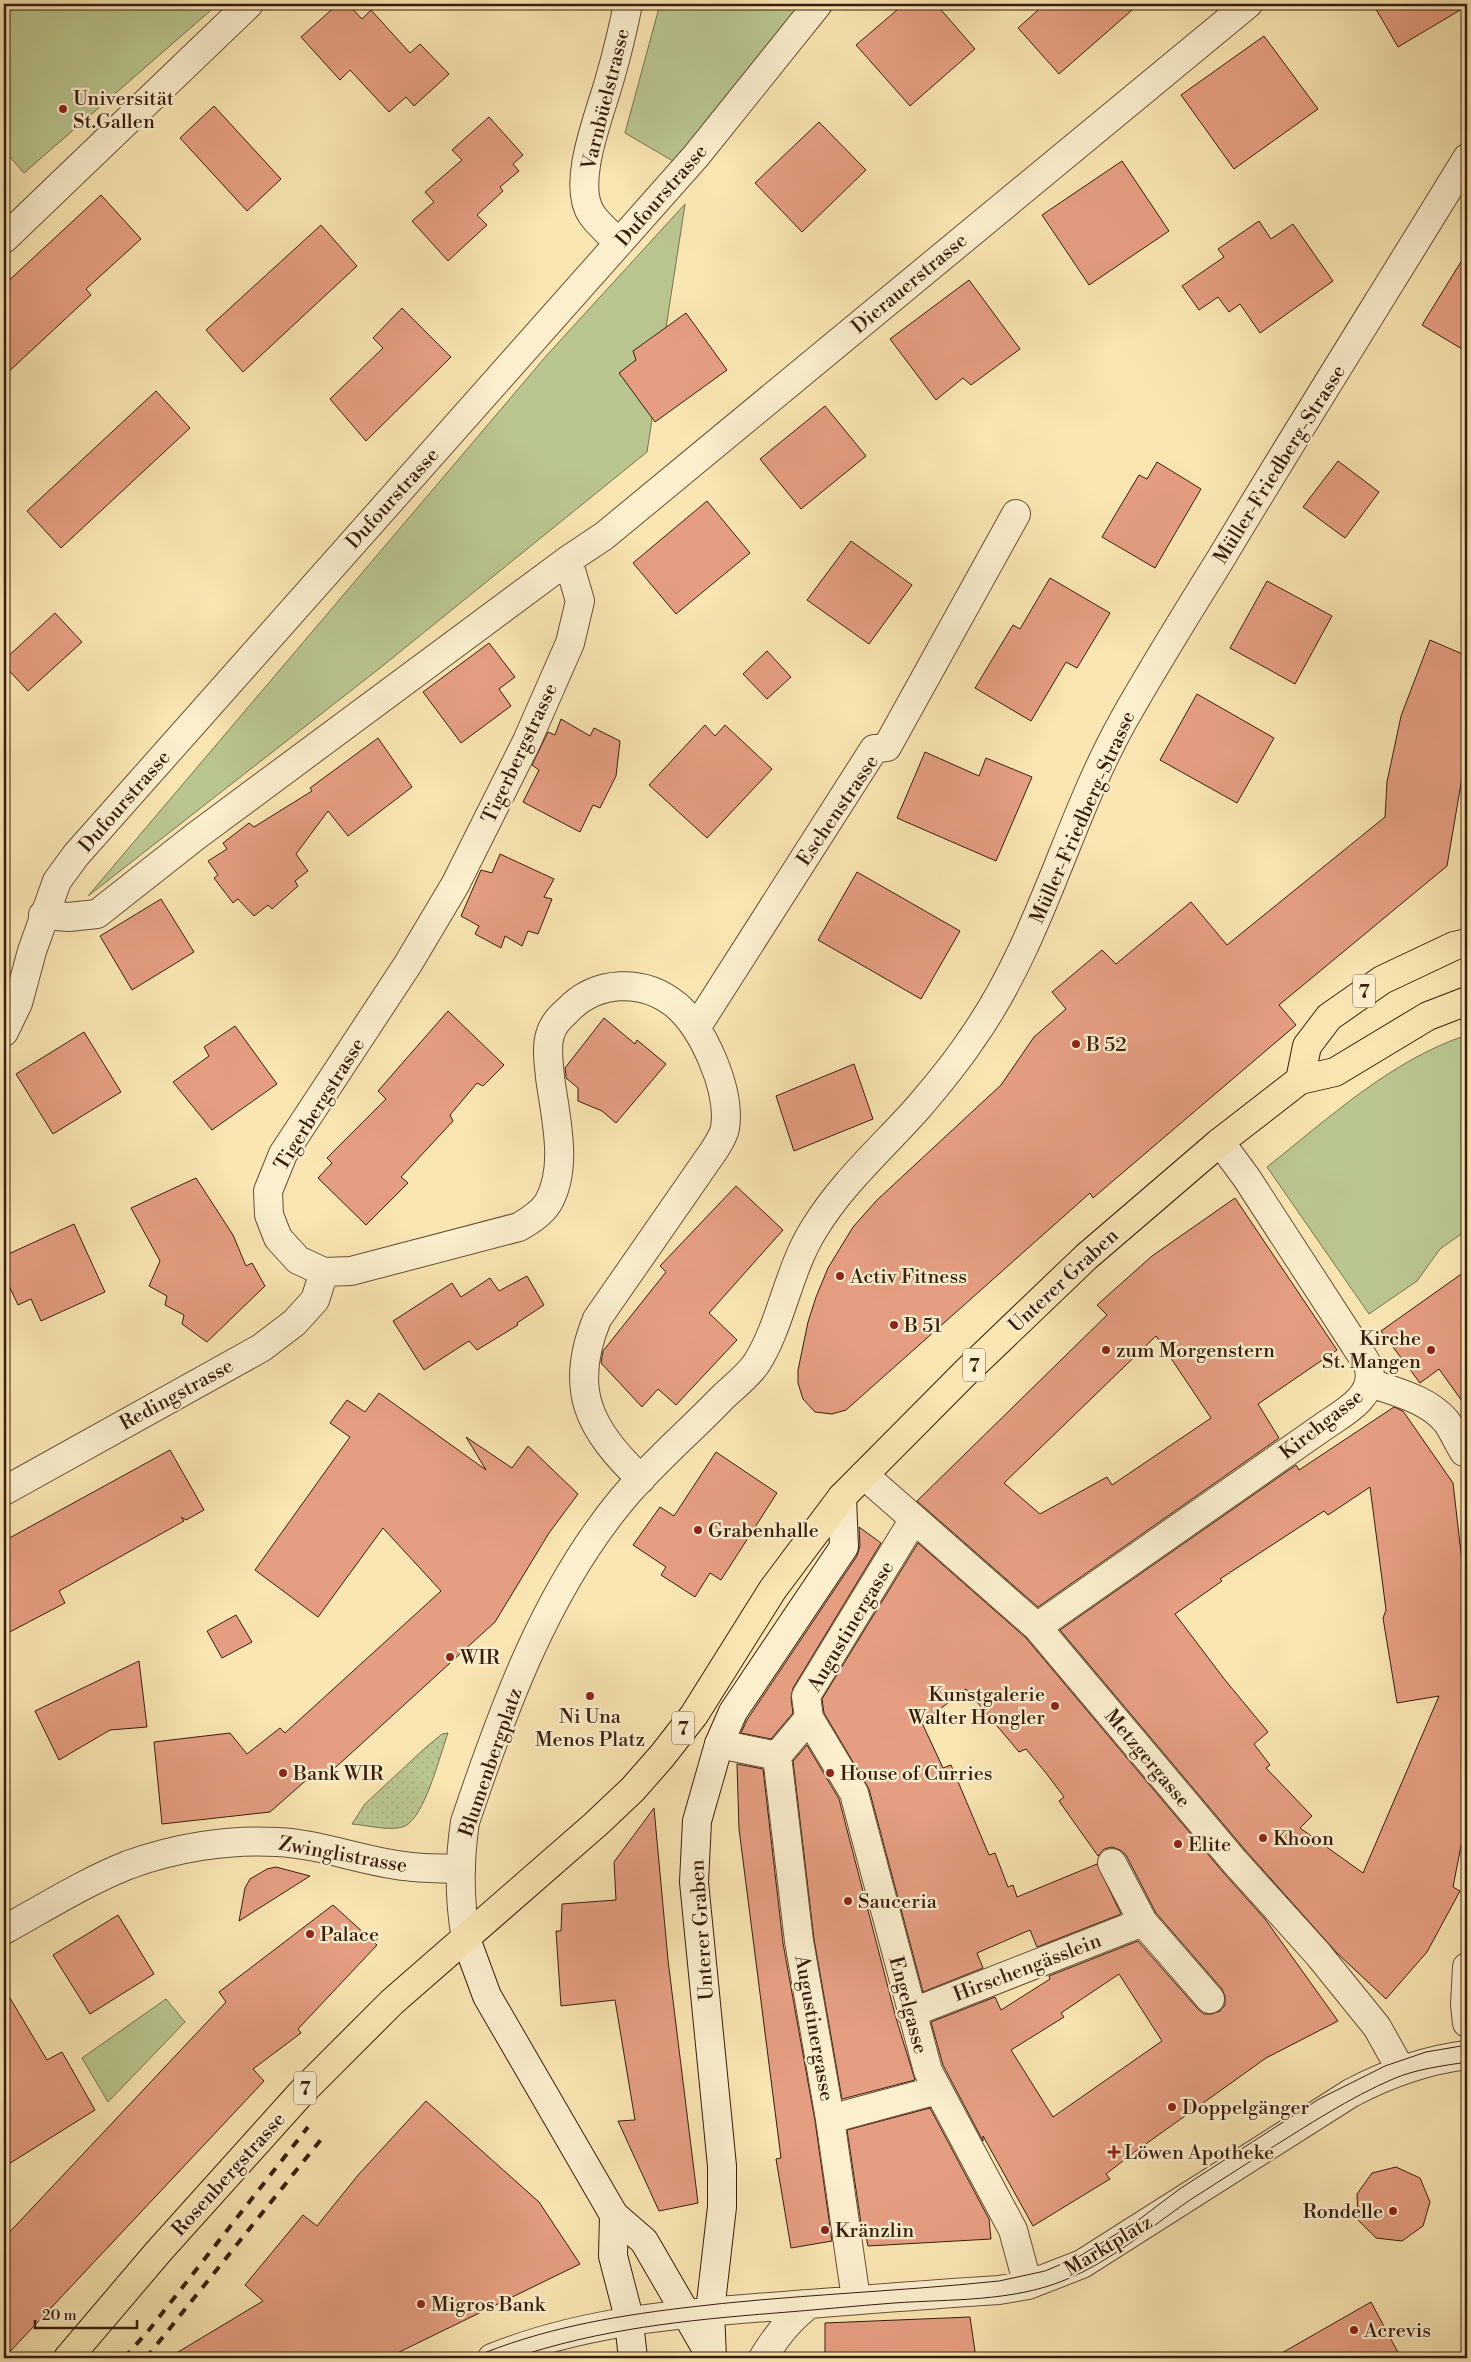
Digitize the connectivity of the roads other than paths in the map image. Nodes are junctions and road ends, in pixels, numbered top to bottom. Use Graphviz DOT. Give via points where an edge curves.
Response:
graph roads {
  1 [pos="249,4"];
  2 [pos="628,4"];
  3 [pos="818,4"];
  4 [pos="1248,4"];
  5 [pos="1467,158"];
  6 [pos="4,239"];
  7 [pos="619,242"];
  8 [pos="1016,514"];
  9 [pos="568,560"];
  10 [pos="43,915"];
  11 [pos="1467,943"];
  12 [pos="11,1001"];
  13 [pos="1467,1001"];
  14 [pos="696,1028"];
  15 [pos="4,1032"];
  16 [pos="1300,1080"];
  17 [pos="1220,1142"];
  18 [pos="324,1272"];
  19 [pos="755,1366"];
  20 [pos="1370,1383"];
  21 [pos="1466,1456"];
  22 [pos="864,1475"];
  23 [pos="641,1479"];
  24 [pos="4,1492"];
  25 [pos="842,1497"];
  26 [pos="914,1518"];
  27 [pos="1037,1627"];
  28 [pos="810,1718"];
  29 [pos="719,1744"];
  30 [pos="777,1756"];
  31 [pos="1112,1864"];
  32 [pos="461,1869"];
  33 [pos="1143,1922"];
  34 [pos="4,1930"];
  35 [pos="466,1939"];
  36 [pos="1467,1968"];
  37 [pos="1210,1999"];
  38 [pos="911,2013"];
  39 [pos="1467,2023"];
  40 [pos="1467,2055"];
  41 [pos="1401,2070"];
  42 [pos="937,2090"];
  43 [pos="830,2119"];
  44 [pos="614,2215"];
  45 [pos="1028,2285"];
  46 [pos="856,2299"];
  47 [pos="810,2304"];
  48 [pos="698,2312"];
  49 [pos="628,2321"];
  50 [pos="68,2358"];
  51 [pos="492,2358"];
  52 [pos="633,2358"];
  53 [pos="712,2358"];
  54 [pos="763,2358"];
  1 -- 6 [label="street"];
  2 -- 7 [label="street, Varnbüelstrasse" via="585,172 585,194 591,215"];
  3 -- 7 [label="street, Dufourstrasse" via="696,156"];
  4 -- 9 [label="street, Dierauerstrasse" via="604,536"];
  5 -- 19 [label="street, Müller-Friedberg-Strasse" via="1121,724 1036,919 997,998 972,1040 916,1110 857,1171 811,1233 796,1262"];
  7 -- 10 [label="street, Dufourstrasse" via="76,856 57,880"];
  8 -- 14 [label="street, Eschenstrasse" via="887,747 874,749"];
  9 -- 10 [label="street" via="196,836 97,914"];
  9 -- 18 [label="street, Tigerbergstrasse" via="580,601 570,643 527,741 456,884 408,964 283,1154 268,1191 269,1215 278,1238 298,1260"];
  10 -- 12 [label="street, Dufourstrasse"];
  11 -- 16 [label="main road, 7" via="1382,980 1329,1017 1307,1046"];
  12 -- 15 [label="street, Dufourstrasse"];
  13 -- 16 [label="main road, Unterer Graben / 7" via="1428,1016 1334,1072"];
  14 -- 18 [label="street, Tigerbergstrasse" via="676,1005 641,988 610,987 590,993 560,1018 550,1036 548,1055 559,1155 557,1181 548,1204 519,1227 351,1270"];
  14 -- 23 [label="street, Tigerbergstrasse" via="717,1072 726,1102 725,1129 716,1148 598,1319 585,1361 587,1404 596,1428 616,1455"];
  16 -- 17 [label="main road, Unterer Graben / 7"];
  17 -- 20 [label="street, Kirchgasse" via="1355,1345 1369,1368"];
  17 -- 22 [label="main road, Unterer Graben / 7" via="1086,1257"];
  18 -- 24 [label="street, Redingstrasse" via="315,1300 294,1323 261,1348"];
  19 -- 23 [label="street, Blumenbergplatz"];
  20 -- 21 [label="street" via="1427,1405 1446,1422"];
  20 -- 27 [label="street, Kirchgasse" via="1364,1396 1320,1429"];
  22 -- 25 [label="main road, Unterer Graben / 7"];
  22 -- 26 [label="street, Metzgergasse"];
  23 -- 32 [label="street, Blumenbergplatz" via="593,1537 539,1632 516,1683 465,1822"];
  25 -- 29 [label="street, Unterer Graben" via="844,1547 733,1712"];
  25 -- 35 [label="main road, Unterer Graben / 7" via="773,1589 694,1715 662,1756 596,1824"];
  26 -- 27 [label="street, Metzgergasse"];
  26 -- 28 [label="street, Augustinergasse" via="806,1696"];
  27 -- 41 [label="street, Metzgergasse" via="1234,1861 1318,1954 1377,2027"];
  28 -- 30 [label="street, Augustinergasse"];
  28 -- 38 [label="street, Engelgasse" via="854,1793"];
  29 -- 30 [label="street"];
  29 -- 48 [label="street, Unterer Graben" via="697,1821 694,1882 722,2166 722,2207"];
  30 -- 43 [label="street, Augustinergasse" via="799,1941"];
  31 -- 33 [label="street"];
  32 -- 34 [label="street, Zwinglistrasse" via="404,1866 318,1847 278,1842 234,1842 190,1849 127,1866 92,1881"];
  32 -- 35 [label="street, Blumenbergplatz" via="460,1907"];
  33 -- 37 [label="street"];
  33 -- 38 [label="street, Hirschengässlein"];
  35 -- 44 [label="street, Blumenbergplatz" via="487,1996"];
  35 -- 50 [label="main road, Rosenbergstrasse / 7" via="392,2002 302,2092"];
  36 -- 39 [label="street"];
  38 -- 42 [label="street, Engelgasse"];
  40 -- 41 [label="street, Marktplatz" via="1445,2057"];
  41 -- 45 [label="street, Marktplatz" via="1351,2093 1082,2264"];
  42 -- 43 [label="street"];
  42 -- 45 [label="street, Engelgasse" via="1013,2230"];
  43 -- 46 [label="street, Augustinergasse"];
  44 -- 48 [label="street" via="644,2241"];
  44 -- 49 [label="street" via="613,2256"];
  45 -- 46 [label="street, Marktplatz" via="999,2290"];
  46 -- 47 [label="street, Marktplatz"];
  47 -- 48 [label="street, Marktplatz"];
  47 -- 54 [label="street" via="786,2326"];
  48 -- 49 [label="street, Marktplatz"];
  48 -- 53 [label="street, Unterer Graben"];
  49 -- 51 [label="street, Marktplatz" via="543,2341"];
  49 -- 52 [label="street"];
}
